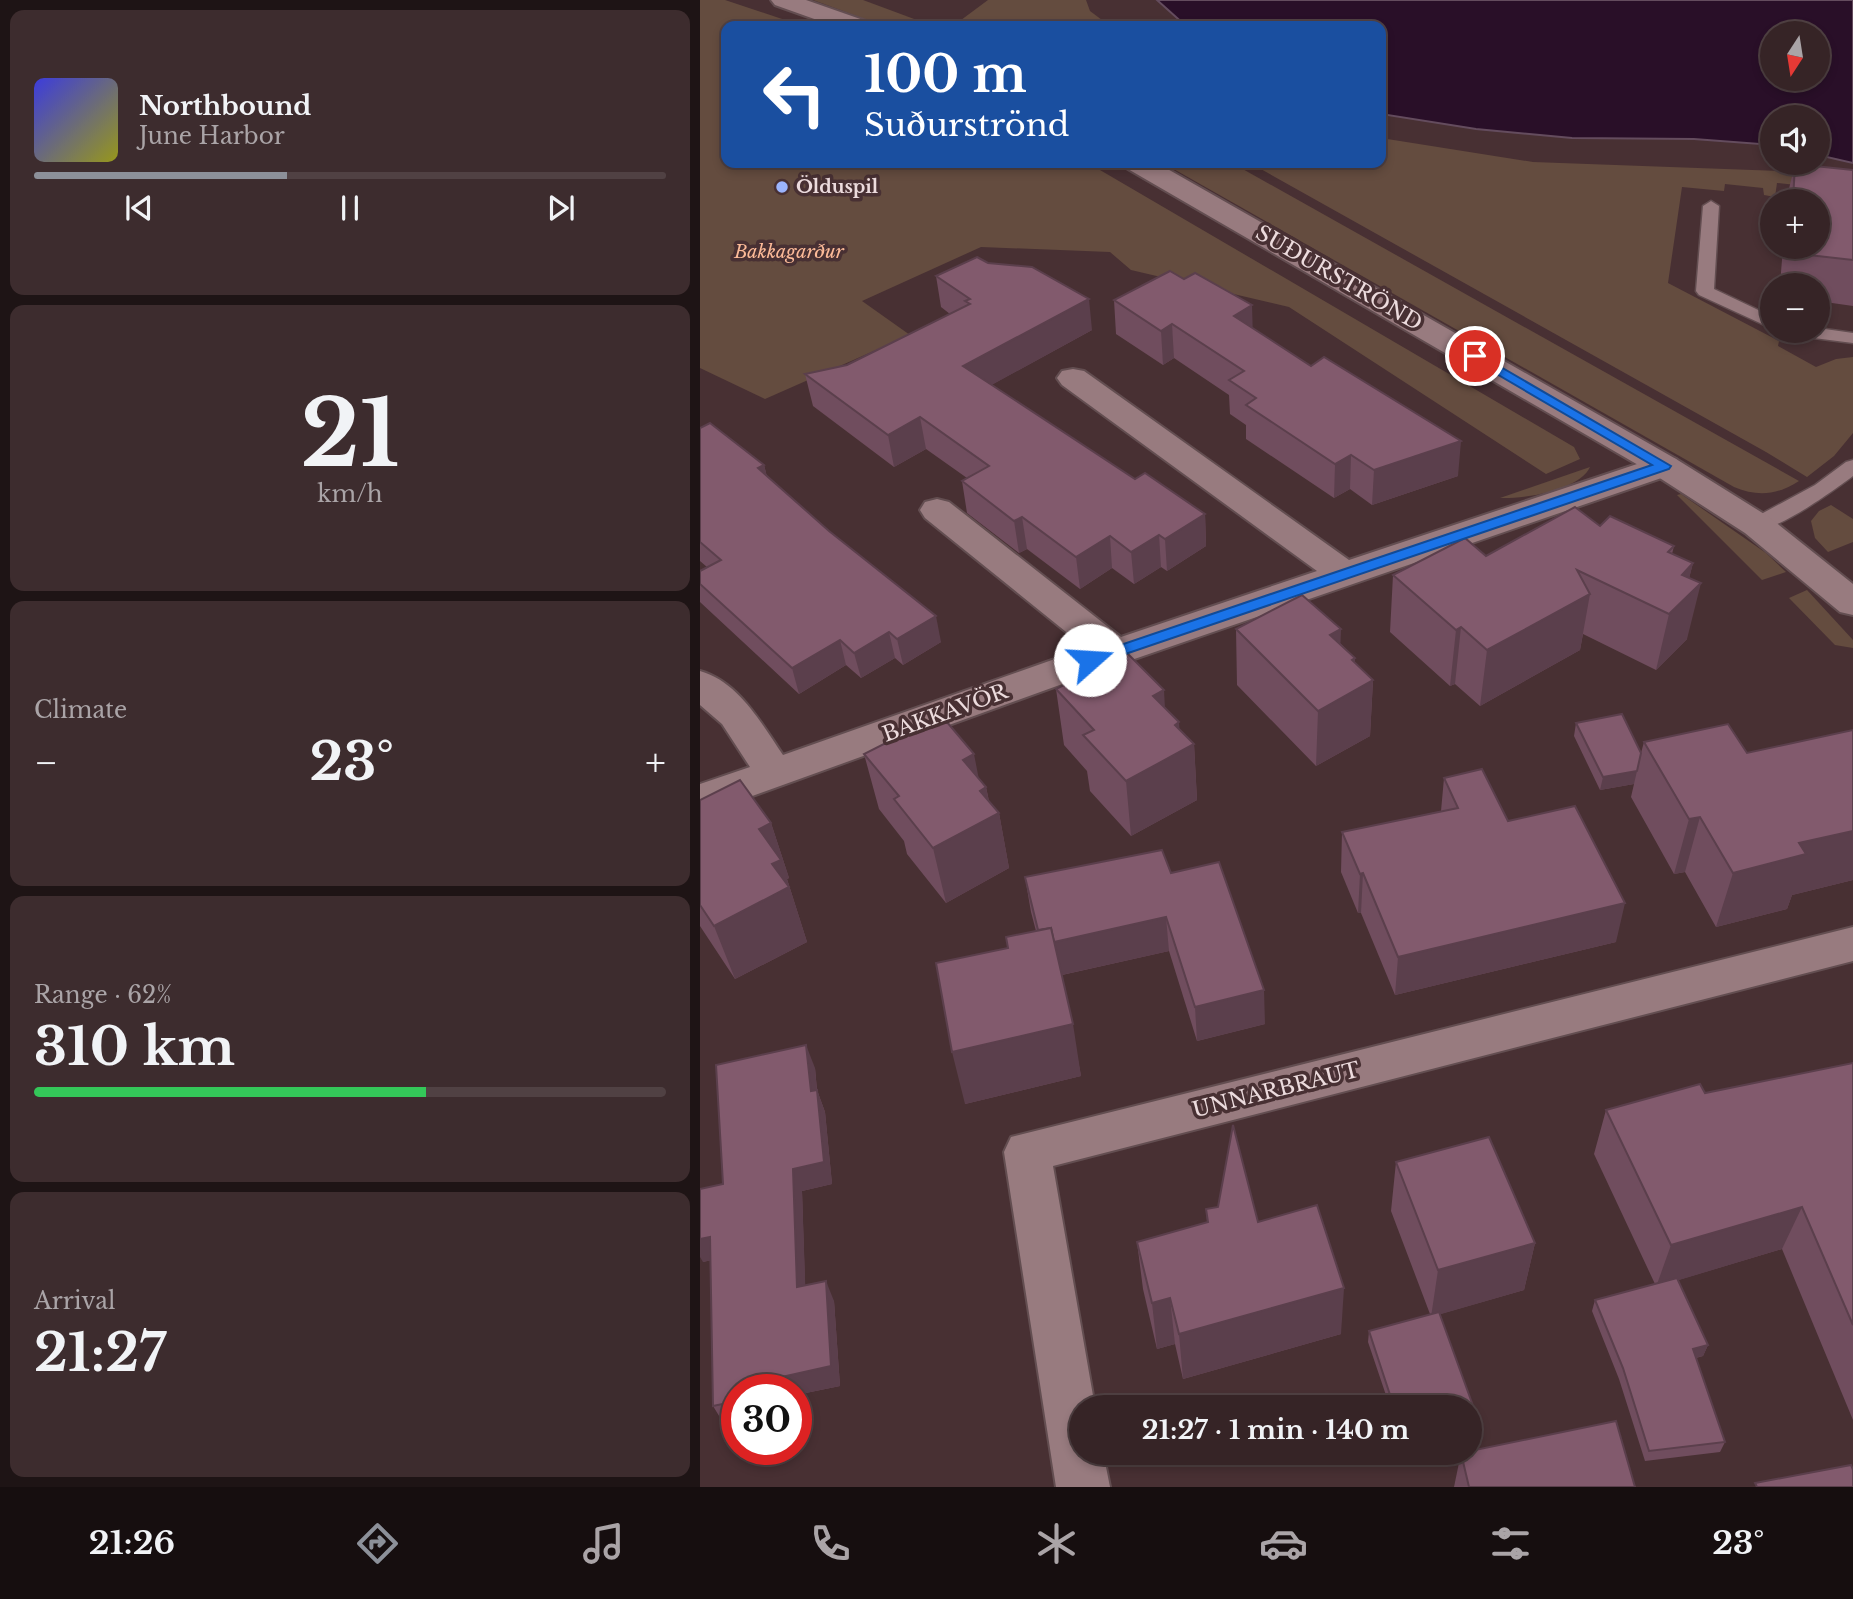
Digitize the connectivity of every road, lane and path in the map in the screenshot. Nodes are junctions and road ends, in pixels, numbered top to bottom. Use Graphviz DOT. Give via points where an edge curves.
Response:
graph roads {
  1 [pos="783,0"];
  2 [pos="843,21"];
  3 [pos="1147,168"];
  4 [pos="1712,206"];
  5 [pos="1760,318"];
  6 [pos="1830,335"];
  7 [pos="1853,338"];
  8 [pos="1073,378"];
  9 [pos="1664,466"];
  10 [pos="1853,466"];
  11 [pos="937,510"];
  12 [pos="1757,525"];
  13 [pos="1343,573"];
  14 [pos="1853,603"];
  15 [pos="1115,652"];
  16 [pos="700,684"];
  17 [pos="775,774"];
  18 [pos="700,800"];
  19 [pos="1853,944"];
  20 [pos="1083,1487"];
  1 -- 2 [label="street"];
  3 -- 9 [label="street, SUÐURSTRÖND"];
  4 -- 5 [label="lane" via="1705,290"];
  6 -- 7 [label="lane"];
  8 -- 13 [label="street"];
  9 -- 12 [label="street, SUÐURSTRÖND"];
  9 -- 13 [label="street, BAKKAVÖR"];
  10 -- 12 [label="lane" via="1822,490"];
  11 -- 15 [label="street"];
  12 -- 14 [label="street, SUÐURSTRÖND"];
  13 -- 15 [label="street, BAKKAVÖR"];
  15 -- 17 [label="street, BAKKAVÖR"];
  16 -- 17 [label="street" via="735,714"];
  17 -- 18 [label="street, BAKKAVÖR"];
  19 -- 20 [label="street, UNNARBRAUT" via="1027,1152"];
}
